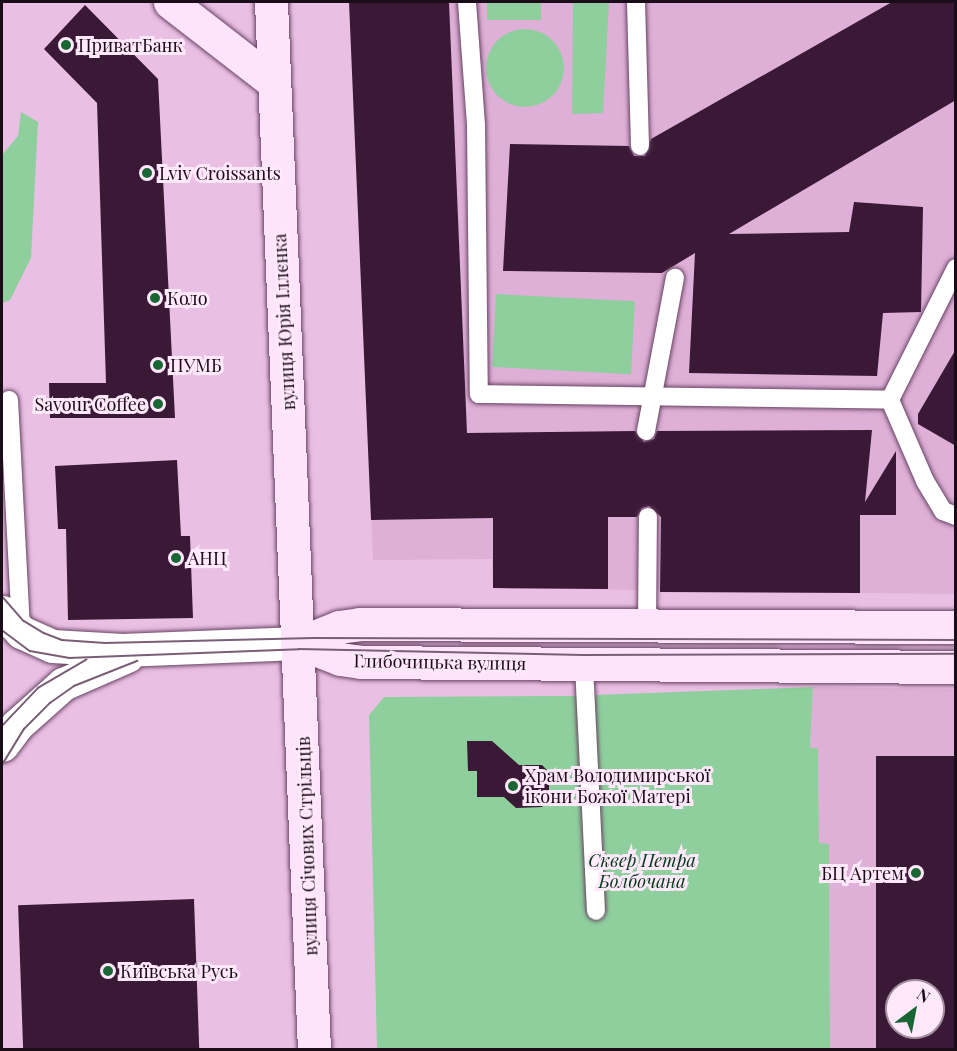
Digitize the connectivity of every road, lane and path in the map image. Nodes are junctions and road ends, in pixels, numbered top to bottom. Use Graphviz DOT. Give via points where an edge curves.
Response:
graph roads {
  1 [pos="170,2"];
  2 [pos="271,2"];
  3 [pos="467,2"];
  4 [pos="636,2"];
  5 [pos="272,81"];
  6 [pos="640,146"];
  7 [pos="956,268"];
  8 [pos="675,278"];
  9 [pos="653,397"];
  10 [pos="9,400"];
  11 [pos="890,400"];
  12 [pos="646,431"];
  13 [pos="956,516"];
  14 [pos="648,517"];
  15 [pos="11,622"];
  16 [pos="647,624"];
  17 [pos="956,627"];
  18 [pos="299,643"];
  19 [pos="172,647"];
  20 [pos="584,666"];
  21 [pos="956,667"];
  22 [pos="2,746"];
  23 [pos="596,911"];
  24 [pos="314,1050"];
  1 -- 5 [label="main road"];
  2 -- 5 [label="main road, вулиця Юрія Іллєнка"];
  3 -- 9 [label="lane" via="476,125 480,394"];
  4 -- 6 [label="lane"];
  5 -- 18 [label="main road, вулиця Юрія Іллєнка"];
  7 -- 11 [label="lane"];
  8 -- 9 [label="lane"];
  9 -- 11 [label="lane"];
  9 -- 12 [label="lane"];
  10 -- 15 [label="lane"];
  11 -- 13 [label="lane" via="925,481 943,511"];
  14 -- 16 [label="lane"];
  15 -- 19 [label="street" via="52,646 122,650"];
  16 -- 17 [label="main road, Глибочицька вулиця"];
  16 -- 18 [label="main road, Глибочицька вулиця" via="360,624 339,627"];
  18 -- 19 [label="street"];
  18 -- 20 [label="main road, Глибочицька вулиця" via="340,659 361,662"];
  18 -- 24 [label="main road, вулиця Січових Стрільців"];
  19 -- 22 [label="street" via="111,661 63,684 17,724"];
  20 -- 21 [label="main road, Глибочицька вулиця"];
  20 -- 23 [label="lane"];
}
